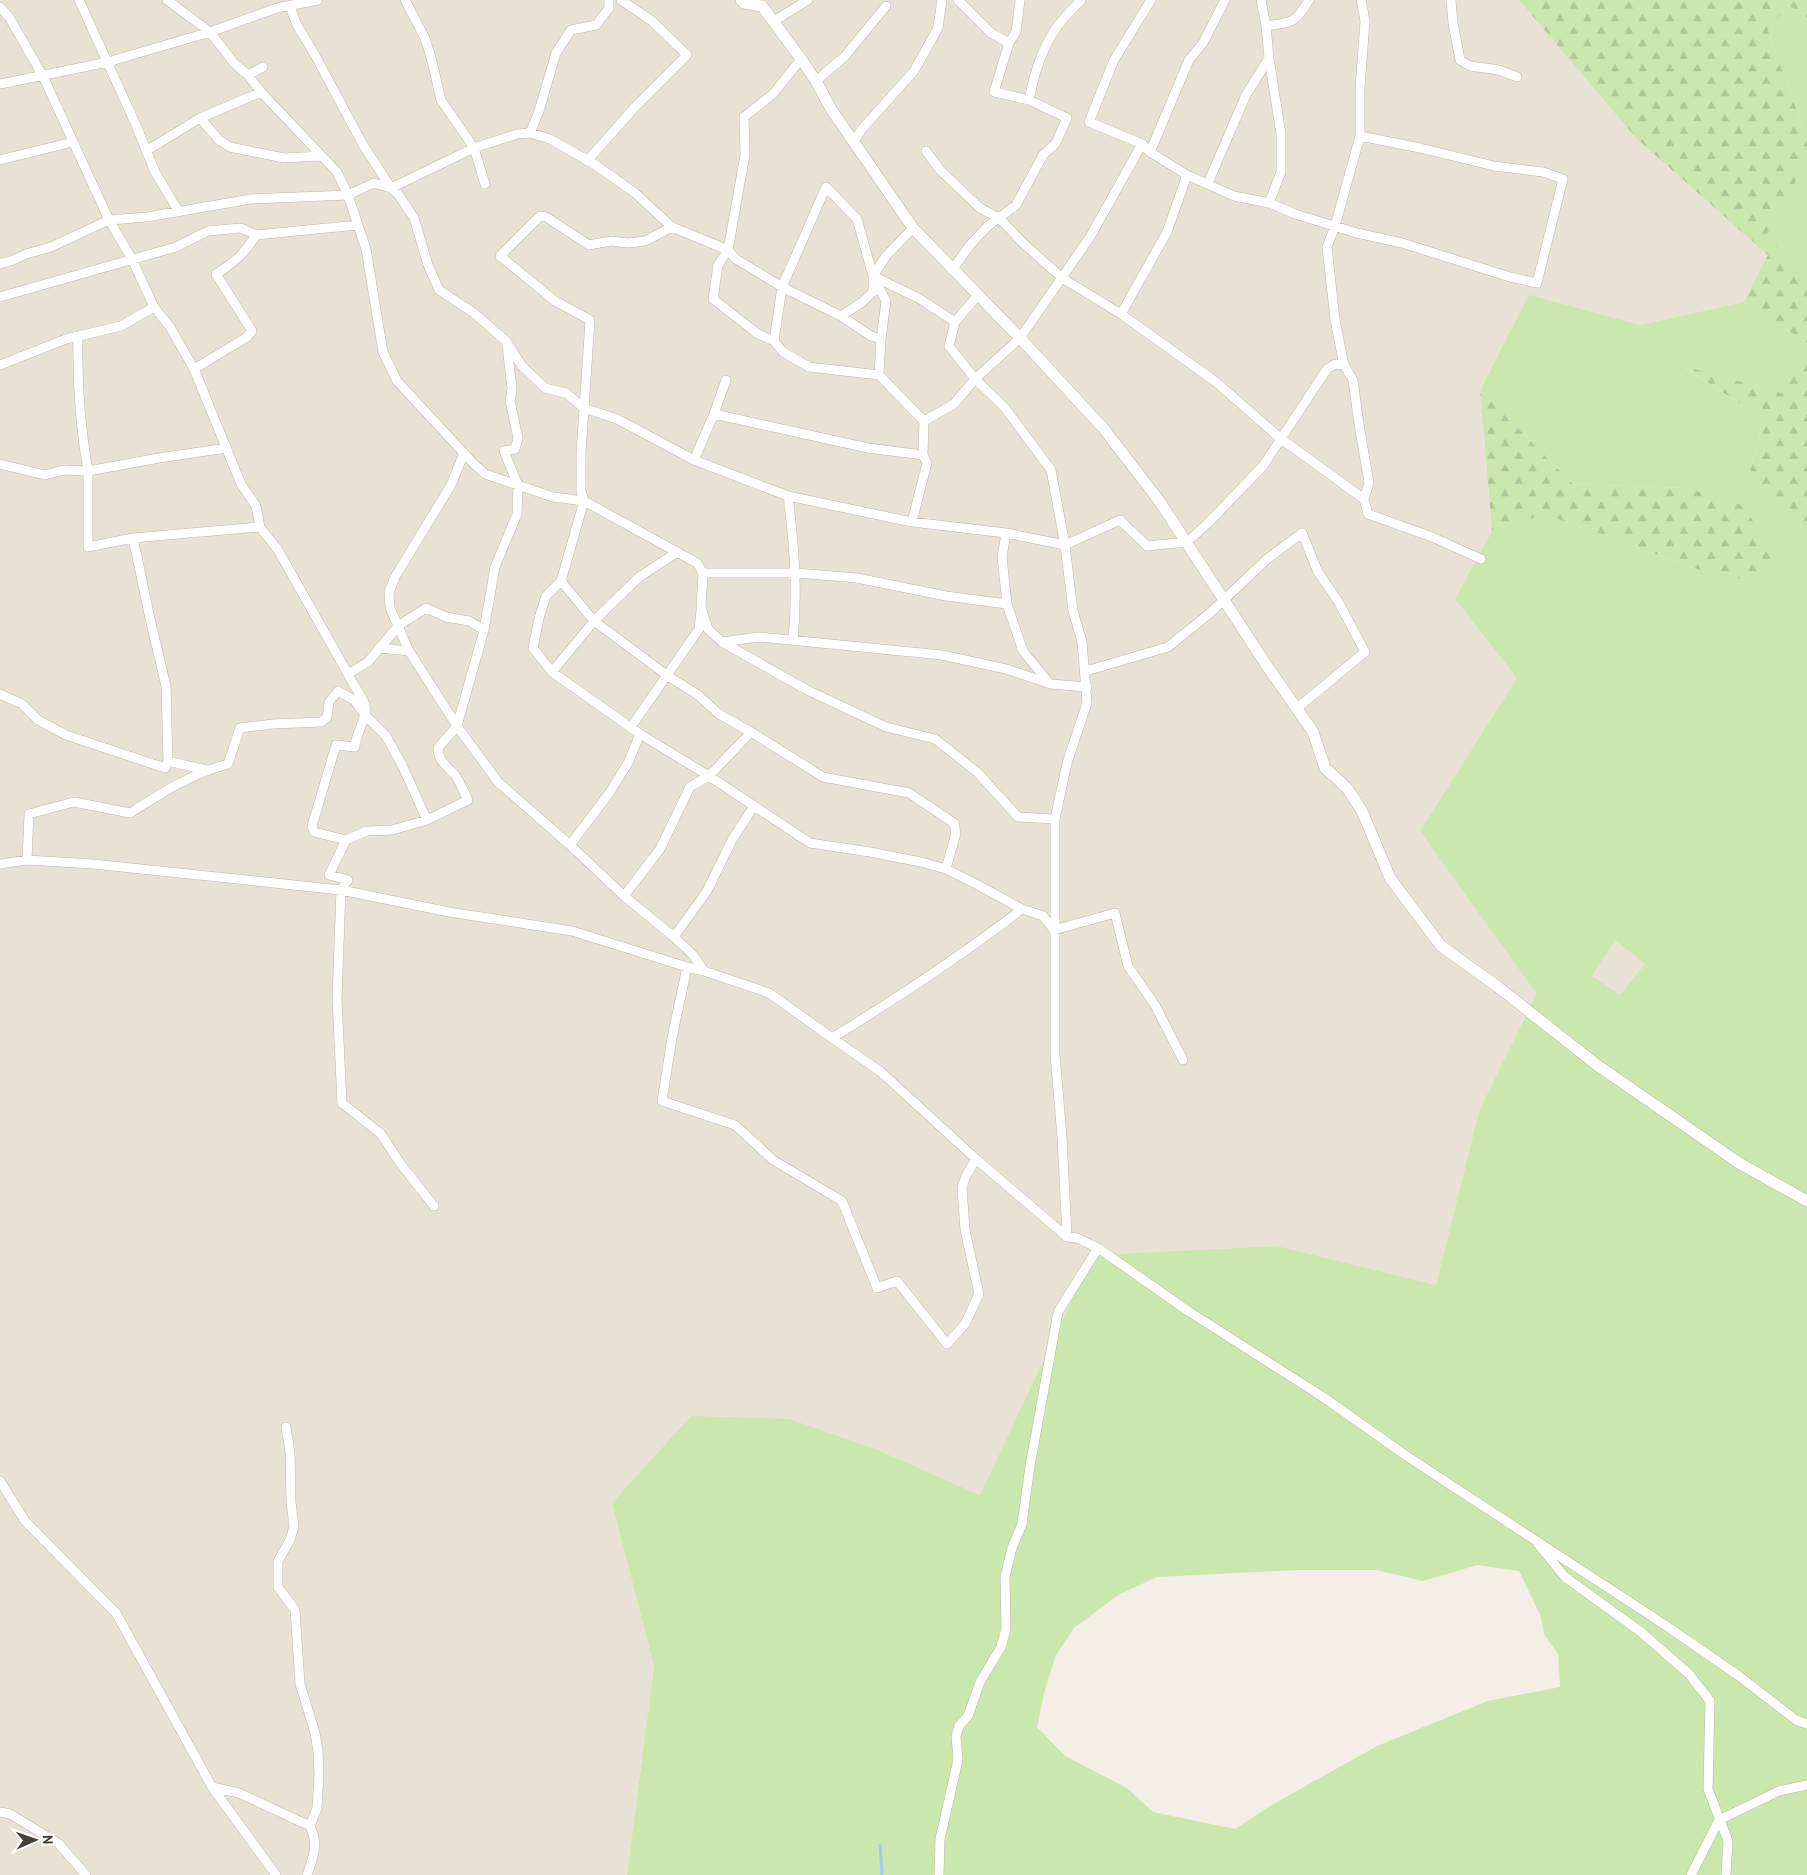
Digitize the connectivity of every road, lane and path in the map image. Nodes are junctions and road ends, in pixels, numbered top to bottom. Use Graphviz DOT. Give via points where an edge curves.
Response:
graph roads {
  1 [pos="79,0"];
  2 [pos="167,0"];
  3 [pos="318,0"];
  4 [pos="405,0"];
  5 [pos="609,0"];
  6 [pos="622,0"];
  7 [pos="741,0"];
  8 [pos="808,0"];
  9 [pos="942,0"];
  10 [pos="958,0"];
  11 [pos="1020,0"];
  12 [pos="1081,0"];
  13 [pos="1151,0"];
  14 [pos="1225,0"];
  15 [pos="1261,0"];
  16 [pos="1309,0"];
  17 [pos="1361,0"];
  18 [pos="1451,0"];
  19 [pos="761,3"];
  20 [pos="276,4"];
  21 [pos="292,5"];
  22 [pos="886,6"];
  23 [pos="0,7"];
  24 [pos="774,21"];
  25 [pos="1266,26"];
  26 [pos="210,32"];
  27 [pos="1009,43"];
  28 [pos="1269,58"];
  29 [pos="801,59"];
  30 [pos="108,62"];
  31 [pos="263,67"];
  32 [pos="248,75"];
  33 [pos="43,76"];
  34 [pos="1517,77"];
  35 [pos="816,81"];
  36 [pos="0,84"];
  37 [pos="261,92"];
  38 [pos="1029,100"];
  39 [pos="200,118"];
  40 [pos="530,133"];
  41 [pos="1360,136"];
  42 [pos="73,142"];
  43 [pos="853,142"];
  44 [pos="1142,144"];
  45 [pos="474,148"];
  46 [pos="926,150"];
  47 [pos="146,151"];
  48 [pos="1150,152"];
  49 [pos="320,156"];
  50 [pos="0,160"];
  51 [pos="587,161"];
  52 [pos="1188,175"];
  53 [pos="1208,183"];
  54 [pos="485,184"];
  55 [pos="392,188"];
  56 [pos="348,195"];
  57 [pos="1269,203"];
  58 [pos="179,212"];
  59 [pos="999,218"];
  60 [pos="109,220"];
  61 [pos="358,225"];
  62 [pos="1335,226"];
  63 [pos="672,227"];
  64 [pos="913,228"];
  65 [pos="256,235"];
  66 [pos="728,250"];
  67 [pos="132,259"];
  68 [pos="0,264"];
  69 [pos="952,270"];
  70 [pos="873,276"];
  71 [pos="1062,278"];
  72 [pos="782,287"];
  73 [pos="977,296"];
  74 [pos="0,297"];
  75 [pos="154,307"];
  76 [pos="1121,314"];
  77 [pos="841,316"];
  78 [pos="955,322"];
  79 [pos="78,336"];
  80 [pos="1020,338"];
  81 [pos="881,339"];
  82 [pos="506,341"];
  83 [pos="774,341"];
  84 [pos="0,365"];
  85 [pos="1344,365"];
  86 [pos="194,369"];
  87 [pos="879,375"];
  88 [pos="975,379"];
  89 [pos="726,380"];
  90 [pos="584,408"];
  91 [pos="714,414"];
  92 [pos="924,421"];
  93 [pos="1280,438"];
  94 [pos="226,446"];
  95 [pos="464,453"];
  96 [pos="923,455"];
  97 [pos="694,460"];
  98 [pos="0,464"];
  99 [pos="88,471"];
  100 [pos="518,485"];
  101 [pos="788,496"];
  102 [pos="1364,499"];
  103 [pos="584,501"];
  104 [pos="912,522"];
  105 [pos="260,527"];
  106 [pos="1006,533"];
  107 [pos="133,538"];
  108 [pos="1187,542"];
  109 [pos="1065,545"];
  110 [pos="676,553"];
  111 [pos="1481,559"];
  112 [pos="703,573"];
  113 [pos="796,573"];
  114 [pos="561,581"];
  115 [pos="1224,599"];
  116 [pos="1007,604"];
  117 [pos="702,608"];
  118 [pos="594,621"];
  119 [pos="398,626"];
  120 [pos="484,630"];
  121 [pos="793,640"];
  122 [pos="722,642"];
  123 [pos="379,648"];
  124 [pos="409,652"];
  125 [pos="1086,671"];
  126 [pos="552,672"];
  127 [pos="348,674"];
  128 [pos="668,676"];
  129 [pos="1051,684"];
  130 [pos="1087,687"];
  131 [pos="0,694"];
  132 [pos="1296,708"];
  133 [pos="364,714"];
  134 [pos="457,726"];
  135 [pos="631,726"];
  136 [pos="751,732"];
  137 [pos="640,734"];
  138 [pos="168,761"];
  139 [pos="206,770"];
  140 [pos="710,776"];
  141 [pos="754,806"];
  142 [pos="1055,819"];
  143 [pos="427,820"];
  144 [pos="346,840"];
  145 [pos="570,845"];
  146 [pos="27,860"];
  147 [pos="0,864"];
  148 [pos="946,869"];
  149 [pos="341,890"];
  150 [pos="624,896"];
  151 [pos="1022,909"];
  152 [pos="1054,930"];
  153 [pos="674,938"];
  154 [pos="686,967"];
  155 [pos="704,971"];
  156 [pos="832,1038"];
  157 [pos="1183,1060"];
  158 [pos="976,1159"];
  159 [pos="1807,1202"];
  160 [pos="434,1206"];
  161 [pos="1068,1237"];
  162 [pos="1098,1248"];
  163 [pos="286,1427"];
  164 [pos="0,1481"];
  165 [pos="1533,1538"];
  166 [pos="1807,1724"];
  167 [pos="1807,1785"];
  168 [pos="212,1787"];
  169 [pos="0,1812"];
  170 [pos="1719,1820"];
  171 [pos="310,1826"];
  172 [pos="86,1875"];
  173 [pos="276,1875"];
  174 [pos="306,1875"];
  175 [pos="939,1875"];
  176 [pos="1691,1875"];
  177 [pos="1726,1875"];
  1 -- 30 [label="street"];
  2 -- 26 [label="street"];
  3 -- 21 [label="street"];
  4 -- 45 [label="street" via="425,38 440,100"];
  5 -- 40 [label="street" via="610,8 596,25 571,30 556,53"];
  6 -- 51 [label="street" via="652,21 687,56"];
  7 -- 19 [label="street" via="744,3"];
  8 -- 24 [label="street"];
  9 -- 43 [label="street" via="938,28 914,71"];
  10 -- 27 [label="street" via="991,33"];
  11 -- 27 [label="street" via="1016,32"];
  12 -- 38 [label="street" via="1064,18 1048,43 1035,72"];
  13 -- 44 [label="street" via="1114,60 1089,122"];
  14 -- 48 [label="street" via="1203,43 1189,60"];
  15 -- 25 [label="street"];
  16 -- 25 [label="street" via="1293,21"];
  17 -- 41 [label="street" via="1365,22"];
  18 -- 34 [label="street" via="1460,60 1470,66 1499,70"];
  19 -- 24 [label="street"];
  20 -- 21 [label="street"];
  20 -- 26 [label="street"];
  21 -- 55 [label="street" via="297,25 362,143"];
  22 -- 35 [label="street" via="845,56"];
  23 -- 33 [label="street"];
  24 -- 29 [label="street"];
  25 -- 28 [label="street"];
  26 -- 30 [label="street"];
  26 -- 32 [label="street" via="234,63"];
  27 -- 38 [label="street" via="994,92"];
  28 -- 53 [label="street" via="1246,95"];
  28 -- 57 [label="street" via="1281,134 1281,172"];
  29 -- 35 [label="street"];
  29 -- 66 [label="street" via="773,94 744,117 745,155"];
  30 -- 33 [label="street"];
  30 -- 47 [label="street"];
  31 -- 32 [label="street"];
  32 -- 37 [label="street"];
  33 -- 36 [label="street"];
  33 -- 42 [label="street"];
  35 -- 43 [label="street"];
  37 -- 39 [label="street"];
  37 -- 49 [label="street"];
  38 -- 59 [label="street" via="1067,118 1056,143 1043,155 1016,205"];
  39 -- 47 [label="street"];
  39 -- 49 [label="street" via="219,140 230,147 284,158"];
  40 -- 45 [label="street"];
  40 -- 51 [label="street" via="550,139"];
  41 -- 62 [label="street"];
  41 -- 62 [label="street" via="1494,166 1543,172 1563,179 1536,283"];
  42 -- 50 [label="street"];
  42 -- 60 [label="street"];
  43 -- 64 [label="street"];
  44 -- 48 [label="street"];
  44 -- 71 [label="street" via="1090,237"];
  45 -- 54 [label="street"];
  45 -- 55 [label="street"];
  46 -- 59 [label="street" via="940,170 980,208"];
  47 -- 58 [label="street"];
  48 -- 52 [label="street"];
  49 -- 56 [label="street" via="337,172"];
  51 -- 63 [label="street" via="634,193"];
  52 -- 53 [label="street"];
  52 -- 76 [label="street" via="1167,232"];
  53 -- 57 [label="street" via="1234,196"];
  55 -- 56 [label="street" via="374,183"];
  55 -- 82 [label="street" via="414,218 439,290 474,313"];
  56 -- 58 [label="street" via="251,200"];
  56 -- 61 [label="street"];
  57 -- 62 [label="street"];
  58 -- 60 [label="street"];
  59 -- 69 [label="street" via="970,245"];
  59 -- 71 [label="street"];
  60 -- 67 [label="street"];
  60 -- 68 [label="street" via="51,247"];
  61 -- 65 [label="street"];
  61 -- 95 [label="street" via="366,249 384,352 390,367 397,381"];
  62 -- 85 [label="street" via="1326,247"];
  63 -- 66 [label="street"];
  63 -- 90 [label="street" via="646,242 611,241 589,245 540,216 500,256 555,301 590,320"];
  64 -- 69 [label="street"];
  64 -- 70 [label="street" via="886,256"];
  65 -- 67 [label="street" via="240,228 208,231 176,247"];
  65 -- 86 [label="street" via="237,260 216,274 252,332"];
  66 -- 72 [label="street" via="736,259"];
  66 -- 83 [label="street" via="718,265 713,299 758,334"];
  67 -- 74 [label="street"];
  67 -- 75 [label="street"];
  69 -- 73 [label="street"];
  70 -- 72 [label="street" via="857,219 826,187"];
  70 -- 77 [label="street" via="873,292"];
  70 -- 78 [label="street" via="920,299"];
  70 -- 81 [label="street" via="886,301"];
  71 -- 76 [label="street"];
  71 -- 80 [label="street"];
  72 -- 77 [label="street"];
  72 -- 83 [label="street"];
  73 -- 78 [label="street"];
  73 -- 80 [label="street"];
  75 -- 79 [label="street" via="121,326"];
  75 -- 86 [label="street" via="170,327"];
  76 -- 93 [label="street" via="1216,382"];
  77 -- 81 [label="street" via="870,336"];
  78 -- 88 [label="street" via="949,346"];
  79 -- 84 [label="street"];
  79 -- 99 [label="street" via="77,382"];
  80 -- 88 [label="street"];
  80 -- 108 [label="street" via="1104,429"];
  81 -- 87 [label="street"];
  82 -- 90 [label="street" via="522,366 545,388 566,393"];
  82 -- 100 [label="street" via="512,389 510,401 518,438 515,449 504,451"];
  83 -- 87 [label="street" via="784,352 809,367"];
  85 -- 93 [label="street" via="1335,364 1327,369"];
  85 -- 102 [label="street" via="1353,380 1370,483"];
  86 -- 94 [label="street"];
  87 -- 92 [label="street"];
  88 -- 92 [label="street" via="954,404"];
  88 -- 109 [label="street" via="1006,408 1051,470"];
  89 -- 91 [label="street"];
  90 -- 97 [label="street" via="617,418"];
  90 -- 103 [label="street" via="580,453"];
  91 -- 96 [label="street" via="868,448"];
  91 -- 97 [label="street"];
  92 -- 96 [label="street"];
  93 -- 102 [label="street"];
  93 -- 108 [label="street" via="1264,466"];
  94 -- 99 [label="street"];
  94 -- 105 [label="street" via="241,484 256,506"];
  95 -- 100 [label="street" via="485,474"];
  95 -- 119 [label="street" via="451,485 389,592 390,608"];
  96 -- 104 [label="street" via="927,463"];
  97 -- 101 [label="street"];
  98 -- 99 [label="street" via="45,475 64,470"];
  99 -- 107 [label="street" via="88,547"];
  100 -- 103 [label="street" via="553,497"];
  100 -- 120 [label="street" via="516,514 495,567"];
  101 -- 104 [label="street"];
  101 -- 113 [label="street"];
  102 -- 111 [label="street" via="1368,514"];
  103 -- 110 [label="street"];
  103 -- 114 [label="street"];
  104 -- 106 [label="street"];
  105 -- 107 [label="street"];
  105 -- 127 [label="street" via="278,550"];
  106 -- 109 [label="street"];
  106 -- 116 [label="street" via="1002,557"];
  107 -- 138 [label="street" via="166,686"];
  108 -- 109 [label="street" via="1147,546 1120,520"];
  108 -- 115 [label="street"];
  109 -- 125 [label="street" via="1073,611"];
  110 -- 112 [label="street" via="697,563"];
  110 -- 118 [label="street" via="638,577"];
  112 -- 113 [label="street"];
  112 -- 117 [label="street"];
  113 -- 116 [label="street" via="857,578 946,596"];
  113 -- 121 [label="street"];
  114 -- 118 [label="street"];
  114 -- 126 [label="street" via="546,596 533,648"];
  115 -- 125 [label="street" via="1168,647"];
  115 -- 132 [label="street"];
  115 -- 132 [label="street" via="1267,558 1302,533 1318,572 1338,601 1365,652"];
  116 -- 129 [label="street" via="1023,651"];
  117 -- 122 [label="street" via="708,629"];
  117 -- 128 [label="street" via="699,629"];
  118 -- 126 [label="street"];
  118 -- 128 [label="street"];
  119 -- 120 [label="street" via="426,608 446,617 469,621"];
  119 -- 123 [label="street"];
  119 -- 124 [label="street"];
  120 -- 134 [label="street"];
  121 -- 122 [label="street" via="759,637"];
  121 -- 129 [label="street" via="942,655 1006,669"];
  122 -- 142 [label="street" via="807,690 886,727 935,739 977,772 1018,817"];
  123 -- 124 [label="street"];
  123 -- 127 [label="street" via="368,662"];
  124 -- 134 [label="street"];
  125 -- 130 [label="street"];
  126 -- 135 [label="street"];
  127 -- 133 [label="street" via="365,706"];
  128 -- 135 [label="street"];
  128 -- 136 [label="street" via="698,695 719,714"];
  129 -- 130 [label="street"];
  130 -- 142 [label="street" via="1087,703 1067,763"];
  131 -- 138 [label="street" via="22,704 38,720 66,735 165,768"];
  132 -- 159 [label="street" via="1313,732 1325,768 1347,788 1362,811 1390,878 1441,946 1597,1065 1739,1163"];
  133 -- 139 [label="street" via="354,700 338,691 329,702 327,717 321,722 240,728 228,764"];
  133 -- 143 [label="street" via="386,736"];
  133 -- 144 [label="street" via="361,730 355,736 355,746 336,745 312,826 314,832"];
  134 -- 143 [label="street" via="438,748 438,753 468,800"];
  134 -- 145 [label="street" via="498,782"];
  135 -- 137 [label="street"];
  136 -- 140 [label="street"];
  136 -- 148 [label="street" via="823,777 909,793 954,823 956,832"];
  137 -- 140 [label="street"];
  137 -- 145 [label="street" via="628,763 610,792"];
  138 -- 139 [label="street"];
  139 -- 146 [label="street" via="176,784 130,813 74,802 29,814"];
  140 -- 141 [label="street"];
  140 -- 150 [label="street" via="690,787 660,849"];
  141 -- 148 [label="street" via="810,843"];
  141 -- 153 [label="street" via="732,840 707,891"];
  142 -- 152 [label="street"];
  143 -- 144 [label="street" via="392,830 368,831"];
  144 -- 149 [label="street" via="329,875 348,880"];
  145 -- 150 [label="street"];
  146 -- 147 [label="street"];
  146 -- 149 [label="street"];
  148 -- 151 [label="street"];
  149 -- 154 [label="street" via="449,912 572,931"];
  149 -- 160 [label="street" via="337,999 342,1103 381,1134"];
  150 -- 153 [label="street"];
  151 -- 152 [label="street" via="1043,916"];
  151 -- 156 [label="street" via="921,982"];
  152 -- 157 [label="street" via="1116,913 1128,966 1155,1006"];
  152 -- 161 [label="street" via="1055,1055"];
  153 -- 155 [label="street" via="693,955"];
  154 -- 155 [label="street"];
  154 -- 158 [label="street" via="662,1100 735,1125 773,1160 842,1201 877,1288 897,1281 947,1344 965,1324 979,1294 965,1230 962,1187"];
  155 -- 156 [label="street" via="768,993"];
  156 -- 158 [label="street" via="881,1072"];
  158 -- 161 [label="street"];
  161 -- 162 [label="street"];
  162 -- 165 [label="street"];
  162 -- 175 [label="street" via="1058,1312 1022,1524 1005,1577 1006,1629 1001,1647 980,1682 968,1716 959,1726 956,1736 958,1760 940,1839"];
  163 -- 171 [label="street" via="294,1527 278,1561 278,1587 295,1610 300,1684 318,1751 317,1808"];
  164 -- 168 [label="street" via="26,1521 116,1613"];
  165 -- 166 [label="street" via="1666,1625 1796,1720"];
  165 -- 170 [label="street" via="1565,1577 1641,1632 1689,1674 1710,1701 1708,1789"];
  167 -- 170 [label="street" via="1780,1791"];
  168 -- 171 [label="street" via="239,1794"];
  168 -- 173 [label="street"];
  169 -- 172 [label="street" via="10,1814 58,1843"];
  170 -- 176 [label="street"];
  170 -- 177 [label="street" via="1728,1841"];
  171 -- 174 [label="street" via="315,1836 315,1854"];
}
